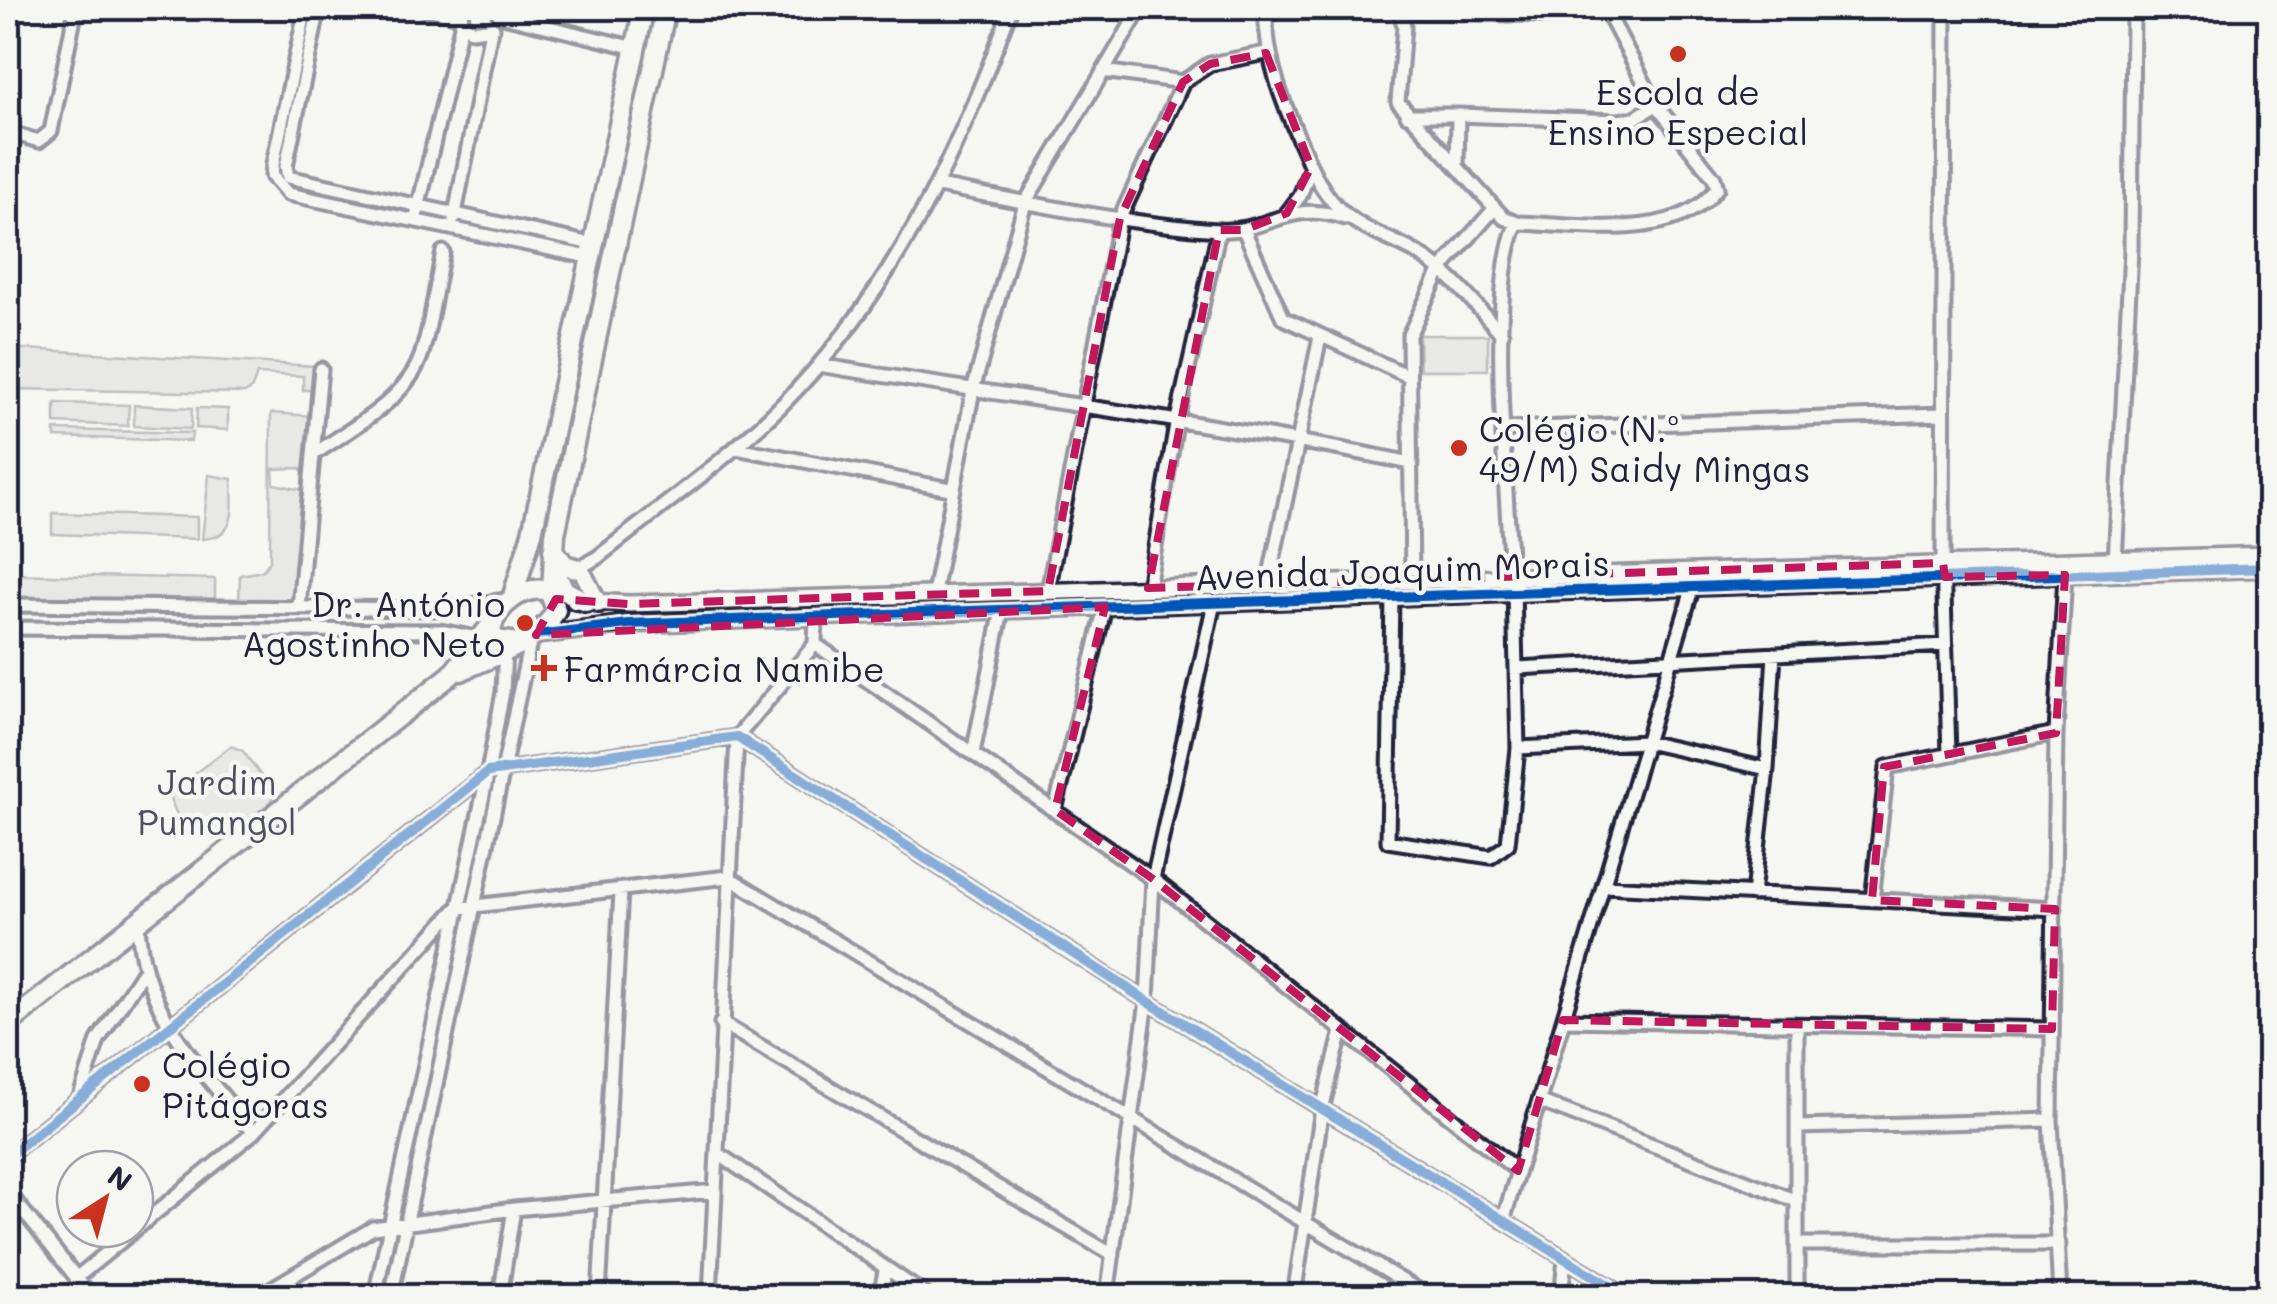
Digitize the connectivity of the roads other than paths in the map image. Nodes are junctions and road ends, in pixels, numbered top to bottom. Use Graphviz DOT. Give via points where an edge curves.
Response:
graph roads {
  1 [pos="10,8"];
  2 [pos="76,8"];
  3 [pos="306,8"];
  4 [pos="319,8"];
  5 [pos="422,8"];
  6 [pos="644,8"];
  7 [pos="666,8"];
  8 [pos="1010,8"];
  9 [pos="1141,8"];
  10 [pos="1265,8"];
  11 [pos="1574,8"];
  12 [pos="1605,8"];
  13 [pos="1945,8"];
  14 [pos="2133,8"];
  15 [pos="1400,9"];
  16 [pos="499,11"];
  17 [pos="461,15"];
  18 [pos="8,23"];
  19 [pos="491,30"];
  20 [pos="636,48"];
  21 [pos="1266,54"];
  22 [pos="1103,71"];
  23 [pos="1183,82"];
  24 [pos="1656,105"];
  25 [pos="1408,115"];
  26 [pos="1458,116"];
  27 [pos="8,132"];
  28 [pos="1311,167"];
  29 [pos="1457,168"];
  30 [pos="283,182"];
  31 [pos="938,186"];
  32 [pos="1025,203"];
  33 [pos="1494,208"];
  34 [pos="1287,213"];
  35 [pos="417,214"];
  36 [pos="1120,218"];
  37 [pos="1345,218"];
  38 [pos="453,222"];
  39 [pos="1518,223"];
  40 [pos="1219,230"];
  41 [pos="1244,230"];
  42 [pos="443,252"];
  43 [pos="594,252"];
  44 [pos="1441,269"];
  45 [pos="1502,334"];
  46 [pos="1320,337"];
  47 [pos="819,364"];
  48 [pos="321,369"];
  49 [pos="1408,376"];
  50 [pos="973,390"];
  51 [pos="1084,409"];
  52 [pos="1944,414"];
  53 [pos="1176,424"];
  54 [pos="1505,429"];
  55 [pos="1298,439"];
  56 [pos="736,448"];
  57 [pos="314,454"];
  58 [pos="1411,463"];
  59 [pos="950,490"];
  60 [pos="2270,554"];
  61 [pos="2115,562"];
  62 [pos="2270,568"];
  63 [pos="1944,570"];
  64 [pos="581,572"];
  65 [pos="2065,576"];
  66 [pos="1412,580"];
  67 [pos="552,581"];
  68 [pos="1268,584"];
  69 [pos="1512,584"];
  70 [pos="1693,586"];
  71 [pos="1148,588"];
  72 [pos="1048,590"];
  73 [pos="934,593"];
  74 [pos="1392,596"];
  75 [pos="512,599"];
  76 [pos="593,603"];
  77 [pos="1214,603"];
  78 [pos="8,605"];
  79 [pos="224,607"];
  80 [pos="1105,607"];
  81 [pos="300,608"];
  82 [pos="1002,610"];
  83 [pos="816,617"];
  84 [pos="8,628"];
  85 [pos="223,630"];
  86 [pos="509,640"];
  87 [pos="815,644"];
  88 [pos="1946,645"];
  89 [pos="1774,654"];
  90 [pos="1670,660"];
  91 [pos="1517,668"];
  92 [pos="2056,733"];
  93 [pos="737,737"];
  94 [pos="1646,742"];
  95 [pos="1518,748"];
  96 [pos="973,753"];
  97 [pos="1948,754"];
  98 [pos="1767,769"];
  99 [pos="504,771"];
  100 [pos="488,772"];
  101 [pos="1055,810"];
  102 [pos="728,877"];
  103 [pos="1154,879"];
  104 [pos="1604,886"];
  105 [pos="621,892"];
  106 [pos="1753,894"];
  107 [pos="1872,900"];
  108 [pos="457,908"];
  109 [pos="476,908"];
  110 [pos="2055,909"];
  111 [pos="138,924"];
  112 [pos="142,973"];
  113 [pos="1147,1000"];
  114 [pos="1563,1020"];
  115 [pos="722,1023"];
  116 [pos="8,1024"];
  117 [pos="168,1025"];
  118 [pos="1797,1025"];
  119 [pos="2052,1028"];
  120 [pos="1342,1030"];
  121 [pos="80,1097"];
  122 [pos="1539,1101"];
  123 [pos="1322,1109"];
  124 [pos="1131,1118"];
  125 [pos="2051,1120"];
  126 [pos="1797,1127"];
  127 [pos="253,1133"];
  128 [pos="716,1153"];
  129 [pos="8,1156"];
  130 [pos="1518,1172"];
  131 [pos="8,1192"];
  132 [pos="716,1192"];
  133 [pos="608,1200"];
  134 [pos="1798,1201"];
  135 [pos="514,1209"];
  136 [pos="1503,1221"];
  137 [pos="408,1222"];
  138 [pos="1302,1223"];
  139 [pos="390,1225"];
  140 [pos="1798,1244"];
  141 [pos="2059,1244"];
  142 [pos="1113,1255"];
  143 [pos="1565,1260"];
  144 [pos="886,1271"];
  145 [pos="76,1278"];
  146 [pos="91,1296"];
  147 [pos="259,1296"];
  148 [pos="375,1296"];
  149 [pos="391,1296"];
  150 [pos="500,1296"];
  151 [pos="599,1296"];
  152 [pos="710,1296"];
  153 [pos="880,1296"];
  154 [pos="927,1296"];
  155 [pos="1107,1296"];
  156 [pos="1294,1296"];
  157 [pos="1428,1296"];
  158 [pos="1561,1296"];
  159 [pos="1626,1296"];
  160 [pos="1797,1296"];
  161 [pos="2060,1296"];
  1 -- 18 [label="street"];
  2 -- 27 [label="street" via="51,131 40,141"];
  3 -- 30 [label="street" via="273,164"];
  4 -- 30 [label="street"];
  5 -- 17 [label="street"];
  6 -- 20 [label="main road"];
  7 -- 67 [label="main road"];
  8 -- 31 [label="street"];
  9 -- 22 [label="street"];
  10 -- 21 [label="street"];
  11 -- 15 [label="street" via="1546,15"];
  12 -- 24 [label="street"];
  13 -- 52 [label="street"];
  14 -- 61 [label="street" via="2131,250"];
  15 -- 25 [label="street" via="1396,89"];
  16 -- 19 [label="street"];
  16 -- 20 [label="street"];
  17 -- 19 [label="street" via="478,33"];
  17 -- 35 [label="street"];
  19 -- 38 [label="street"];
  20 -- 43 [label="main road"];
  21 -- 23 [label="street" via="1210,64"];
  21 -- 28 [label="street"];
  22 -- 23 [label="street"];
  22 -- 32 [label="street"];
  23 -- 36 [label="street"];
  24 -- 26 [label="street" via="1618,122"];
  24 -- 39 [label="street" via="1714,178 1710,198 1651,224"];
  25 -- 26 [label="street"];
  25 -- 29 [label="street"];
  26 -- 29 [label="street"];
  28 -- 34 [label="street"];
  28 -- 37 [label="street" via="1324,196"];
  29 -- 33 [label="street"];
  30 -- 35 [label="street"];
  31 -- 32 [label="street"];
  31 -- 47 [label="street" via="870,301"];
  32 -- 36 [label="street"];
  32 -- 50 [label="street"];
  33 -- 39 [label="street"];
  33 -- 44 [label="street"];
  34 -- 37 [label="street"];
  34 -- 41 [label="street"];
  35 -- 38 [label="street"];
  36 -- 40 [label="street"];
  36 -- 51 [label="street"];
  37 -- 44 [label="street"];
  38 -- 43 [label="street"];
  39 -- 45 [label="street" via="1508,241"];
  40 -- 41 [label="street"];
  40 -- 53 [label="street"];
  41 -- 46 [label="street" via="1283,318"];
  42 -- 57 [label="street" via="422,354 412,372 354,428"];
  43 -- 75 [label="main road"];
  44 -- 45 [label="street"];
  44 -- 49 [label="street" via="1409,334"];
  45 -- 54 [label="street"];
  46 -- 49 [label="street"];
  46 -- 55 [label="street"];
  47 -- 50 [label="street"];
  47 -- 56 [label="street"];
  48 -- 57 [label="street"];
  49 -- 58 [label="street"];
  50 -- 51 [label="street"];
  50 -- 59 [label="street"];
  51 -- 53 [label="street"];
  51 -- 72 [label="street"];
  52 -- 54 [label="street"];
  52 -- 63 [label="street"];
  53 -- 55 [label="street"];
  53 -- 71 [label="street"];
  54 -- 69 [label="street"];
  55 -- 58 [label="street"];
  55 -- 68 [label="street"];
  56 -- 59 [label="street"];
  56 -- 64 [label="street"];
  57 -- 81 [label="street"];
  58 -- 66 [label="street"];
  59 -- 73 [label="street"];
  60 -- 61 [label="street, Avenida Joaquim Morais"];
  61 -- 63 [label="street, Avenida Joaquim Morais"];
  62 -- 65 [label="street, Avenida Joaquim Morais"];
  63 -- 65 [label="street, Avenida Joaquim Morais"];
  63 -- 69 [label="street, Avenida Joaquim Morais"];
  63 -- 70 [label="street, Avenida Joaquim Morais"];
  63 -- 88 [label="street"];
  64 -- 67 [label="street"];
  64 -- 67 [label="main road" via="565,565"];
  64 -- 76 [label="street"];
  65 -- 92 [label="street"];
  66 -- 68 [label="street, Avenida Joaquim Morais"];
  66 -- 69 [label="street, Avenida Joaquim Morais"];
  67 -- 75 [label="main road"];
  67 -- 76 [label="main road"];
  67 -- 86 [label="main road" via="554,616"];
  68 -- 71 [label="street, Avenida Joaquim Morais"];
  69 -- 70 [label="street, Avenida Joaquim Morais"];
  69 -- 74 [label="street, Avenida Joaquim Morais"];
  69 -- 91 [label="street"];
  70 -- 90 [label="street"];
  71 -- 72 [label="street, Avenida Joaquim Morais"];
  72 -- 73 [label="street, Avenida Joaquim Morais"];
  73 -- 76 [label="street, Avenida Joaquim Morais"];
  74 -- 77 [label="street, Avenida Joaquim Morais"];
  74 -- 95 [label="street" via="1388,841 1490,857 1500,853 1508,844"];
  75 -- 81 [label="street" via="467,608"];
  75 -- 86 [label="main road"];
  77 -- 80 [label="street, Avenida Joaquim Morais"];
  77 -- 103 [label="street"];
  78 -- 79 [label="street"];
  79 -- 81 [label="street"];
  79 -- 85 [label="street"];
  80 -- 82 [label="street, Avenida Joaquim Morais"];
  80 -- 101 [label="street"];
  82 -- 83 [label="street, Avenida Joaquim Morais"];
  82 -- 96 [label="street"];
  83 -- 86 [label="street, Avenida Joaquim Morais" via="628,624"];
  83 -- 87 [label="street"];
  84 -- 85 [label="street"];
  85 -- 86 [label="street" via="440,631"];
  86 -- 99 [label="street"];
  86 -- 100 [label="street"];
  86 -- 111 [label="main road" via="452,676"];
  87 -- 93 [label="street"];
  87 -- 96 [label="street"];
  88 -- 89 [label="street"];
  88 -- 97 [label="street"];
  89 -- 90 [label="street"];
  89 -- 98 [label="street"];
  90 -- 91 [label="street"];
  90 -- 94 [label="street"];
  91 -- 95 [label="street"];
  92 -- 97 [label="street"];
  92 -- 110 [label="street"];
  93 -- 99 [label="street"];
  93 -- 102 [label="street"];
  93 -- 113 [label="street"];
  94 -- 95 [label="street"];
  94 -- 98 [label="street"];
  94 -- 104 [label="street"];
  96 -- 101 [label="street"];
  97 -- 107 [label="street" via="1884,770"];
  98 -- 106 [label="street"];
  99 -- 100 [label="street"];
  99 -- 109 [label="street"];
  100 -- 108 [label="street"];
  100 -- 117 [label="street"];
  101 -- 103 [label="street"];
  102 -- 105 [label="street"];
  102 -- 115 [label="street"];
  102 -- 124 [label="street"];
  103 -- 113 [label="street"];
  103 -- 120 [label="street"];
  104 -- 106 [label="street"];
  104 -- 114 [label="street"];
  105 -- 109 [label="street"];
  105 -- 133 [label="street"];
  106 -- 107 [label="street"];
  107 -- 110 [label="street"];
  108 -- 109 [label="street"];
  108 -- 127 [label="street"];
  108 -- 139 [label="street"];
  109 -- 137 [label="street"];
  110 -- 119 [label="street"];
  111 -- 112 [label="street"];
  111 -- 116 [label="main road"];
  112 -- 117 [label="street"];
  112 -- 121 [label="street" via="98,1040"];
  113 -- 123 [label="street"];
  113 -- 124 [label="street"];
  114 -- 118 [label="street"];
  114 -- 122 [label="street"];
  115 -- 128 [label="street"];
  115 -- 142 [label="street"];
  117 -- 121 [label="street"];
  117 -- 127 [label="street"];
  118 -- 119 [label="street"];
  118 -- 126 [label="street"];
  119 -- 125 [label="street"];
  120 -- 123 [label="street"];
  120 -- 130 [label="street"];
  121 -- 129 [label="street"];
  122 -- 130 [label="street"];
  122 -- 134 [label="street"];
  123 -- 136 [label="street"];
  123 -- 138 [label="street"];
  124 -- 138 [label="street"];
  124 -- 142 [label="street"];
  125 -- 126 [label="street"];
  125 -- 141 [label="street"];
  126 -- 134 [label="street"];
  127 -- 145 [label="street"];
  128 -- 132 [label="street"];
  128 -- 144 [label="street"];
  130 -- 136 [label="street"];
  131 -- 145 [label="street"];
  132 -- 133 [label="street"];
  132 -- 152 [label="street"];
  133 -- 135 [label="street"];
  133 -- 151 [label="street"];
  134 -- 140 [label="street"];
  135 -- 137 [label="street"];
  135 -- 150 [label="street"];
  136 -- 143 [label="street"];
  137 -- 139 [label="street"];
  137 -- 149 [label="street"];
  138 -- 156 [label="street"];
  138 -- 157 [label="street"];
  139 -- 147 [label="street" via="372,1228"];
  139 -- 148 [label="street"];
  140 -- 141 [label="street"];
  140 -- 160 [label="street"];
  141 -- 161 [label="street"];
  142 -- 155 [label="street"];
  143 -- 158 [label="street"];
  143 -- 159 [label="street"];
  144 -- 153 [label="street"];
  144 -- 154 [label="street"];
  145 -- 146 [label="street"];
}
